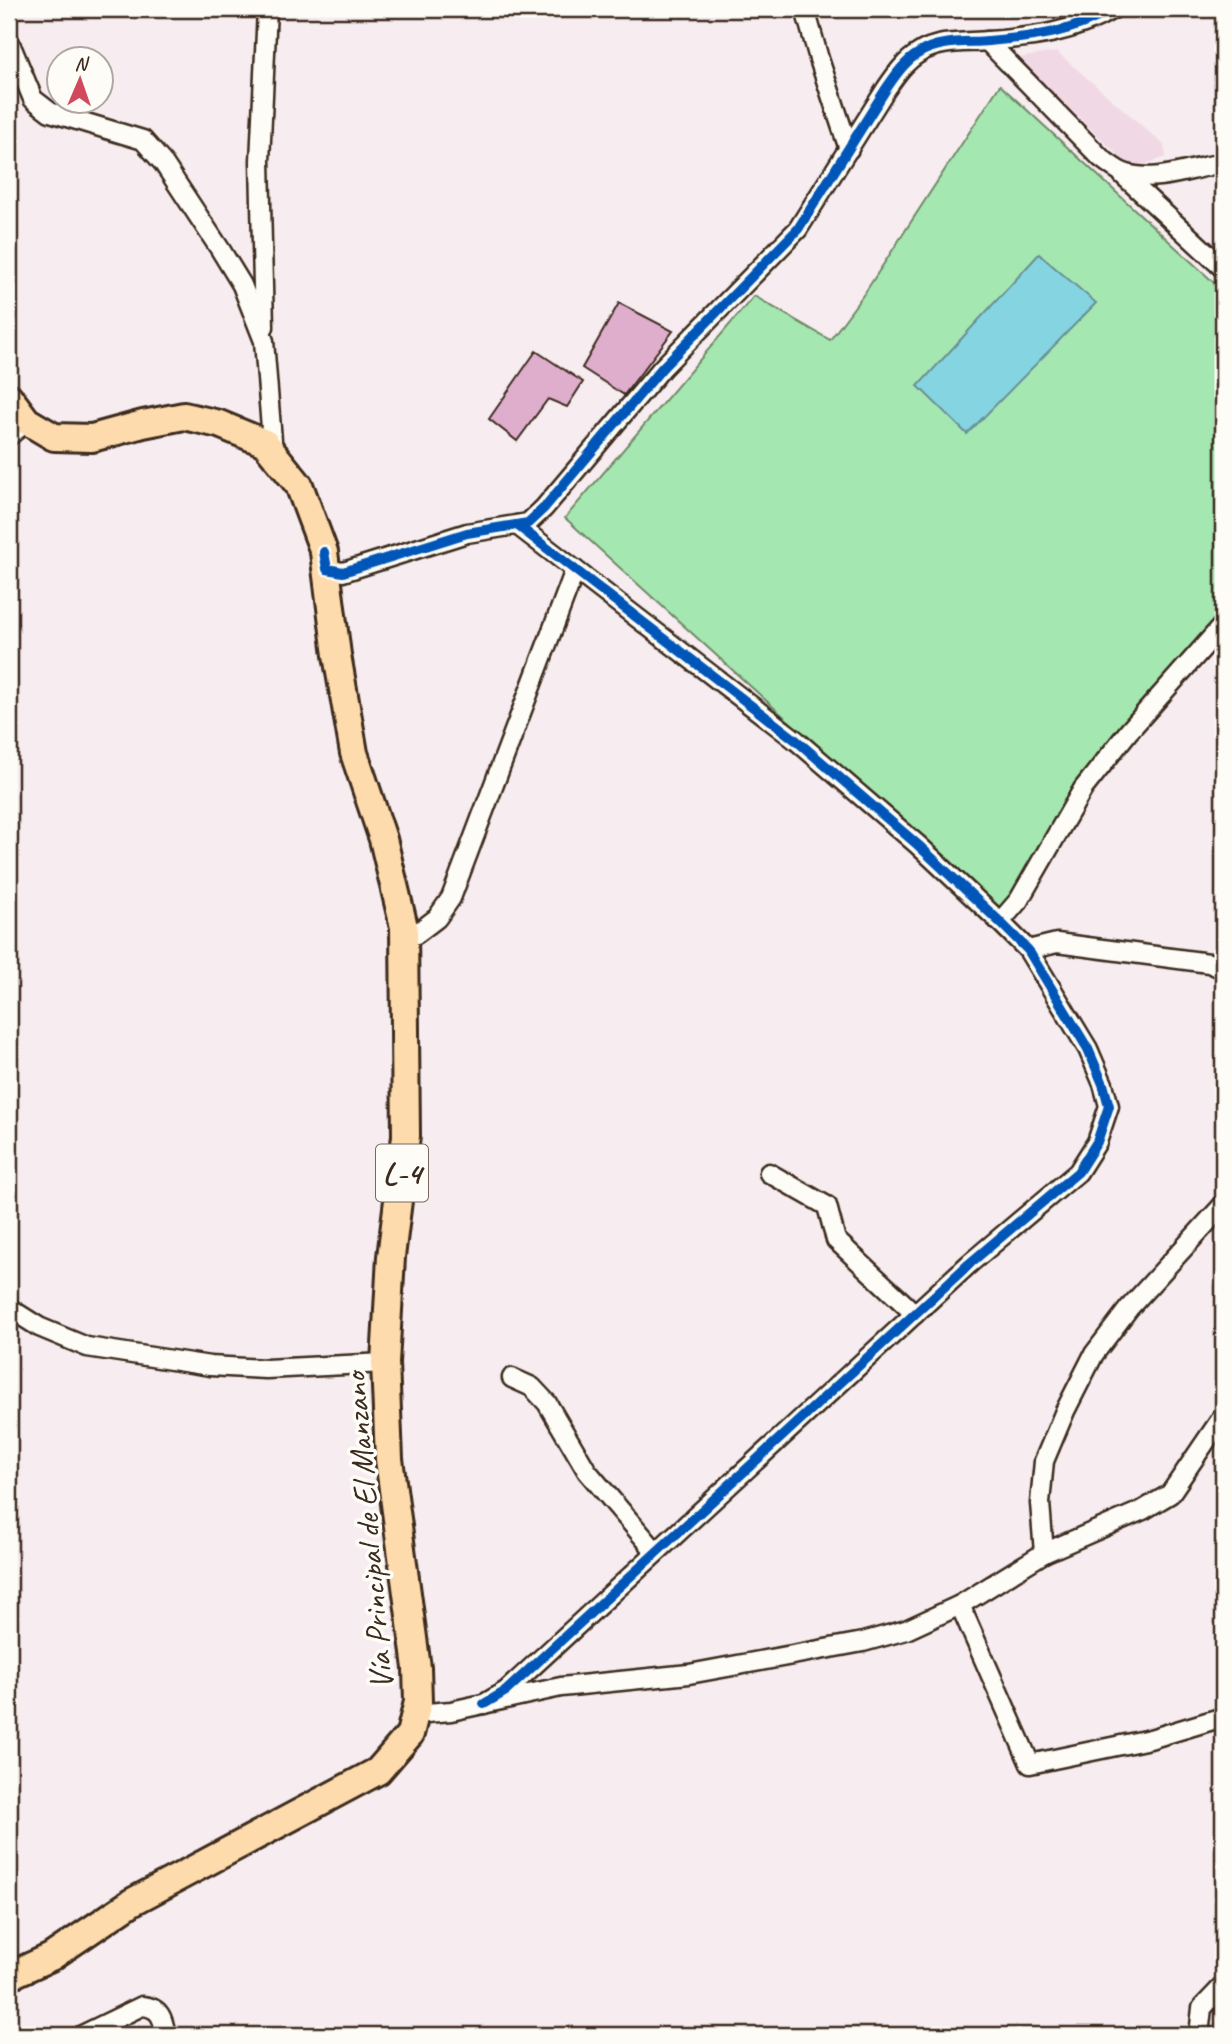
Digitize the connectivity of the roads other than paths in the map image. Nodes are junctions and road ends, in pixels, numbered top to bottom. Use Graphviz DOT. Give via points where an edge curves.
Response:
graph roads {
  1 [pos="267,9"];
  2 [pos="805,9"];
  3 [pos="1113,9"];
  4 [pos="9,41"];
  5 [pos="986,41"];
  6 [pos="849,149"];
  7 [pos="1223,163"];
  8 [pos="1121,172"];
  9 [pos="1223,268"];
  10 [pos="264,341"];
  11 [pos="9,397"];
  12 [pos="18,429"];
  13 [pos="273,453"];
  14 [pos="517,525"];
  15 [pos="324,552"];
  16 [pos="575,570"];
  17 [pos="1223,625"];
  18 [pos="1000,922"];
  19 [pos="404,927"];
  20 [pos="1028,950"];
  21 [pos="1223,970"];
  22 [pos="768,1173"];
  23 [pos="1223,1205"];
  24 [pos="9,1308"];
  25 [pos="915,1314"];
  26 [pos="385,1363"];
  27 [pos="512,1378"];
  28 [pos="1223,1416"];
  29 [pos="656,1552"];
  30 [pos="1044,1553"];
  31 [pos="960,1605"];
  32 [pos="484,1704"];
  33 [pos="415,1714"];
  34 [pos="1223,1717"];
  35 [pos="9,1976"];
  36 [pos="1223,1986"];
  37 [pos="82,2035"];
  38 [pos="166,2035"];
  39 [pos="1199,2035"];
  1 -- 10 [label="street" via="261,160"];
  2 -- 6 [label="street"];
  3 -- 5 [label="street" via="1057,34"];
  4 -- 10 [label="street" via="33,99 50,112 143,140 164,164 242,285"];
  5 -- 6 [label="street" via="941,44 919,52 886,89"];
  5 -- 8 [label="street" via="1101,158"];
  6 -- 14 [label="street" via="798,229 662,368 544,509 528,523"];
  7 -- 8 [label="street" via="1162,177"];
  8 -- 9 [label="street"];
  10 -- 13 [label="street"];
  11 -- 12 [label="main road, Vía Principal de El Manzano / L-4"];
  12 -- 13 [label="main road, Vía Principal de El Manzano / L-4" via="54,437 92,438 184,415 242,433 265,443"];
  13 -- 15 [label="main road, Vía Principal de El Manzano / L-4" via="299,485"];
  14 -- 15 [label="street" via="467,533 343,572 327,569"];
  14 -- 16 [label="street"];
  15 -- 19 [label="main road, Vía Principal de El Manzano / L-4" via="354,753 383,839"];
  16 -- 18 [label="street" via="797,741"];
  16 -- 19 [label="street" via="451,898 437,918 416,934"];
  17 -- 18 [label="street" via="1083,789 1018,900"];
  18 -- 20 [label="street"];
  19 -- 26 [label="main road, Vía Principal de El Manzano / L-4" via="406,1136 391,1257"];
  20 -- 21 [label="street" via="1058,943 1209,963"];
  20 -- 25 [label="street" via="1088,1049 1109,1106 1097,1142 1078,1172"];
  22 -- 25 [label="street" via="827,1206 836,1240"];
  23 -- 30 [label="street" via="1129,1308 1088,1365 1044,1461 1040,1503"];
  24 -- 26 [label="street" via="38,1327 87,1347 210,1366 266,1369"];
  25 -- 29 [label="street"];
  26 -- 33 [label="main road, Vía Principal de El Manzano / L-4" via="389,1459 417,1668"];
  27 -- 29 [label="street" via="532,1387 547,1403 587,1471"];
  28 -- 30 [label="street" via="1170,1494"];
  29 -- 32 [label="street" via="506,1691"];
  30 -- 31 [label="street"];
  31 -- 32 [label="street" via="906,1630 863,1642 689,1674 561,1687"];
  31 -- 34 [label="street" via="1030,1764 1150,1739"];
  32 -- 33 [label="street"];
  33 -- 35 [label="main road, Vía Principal de El Manzano / L-4" via="410,1734 378,1771 132,1902 51,1957"];
  36 -- 39 [label="street" via="1202,2008"];
  37 -- 38 [label="street" via="142,2006 158,2012"];
}
